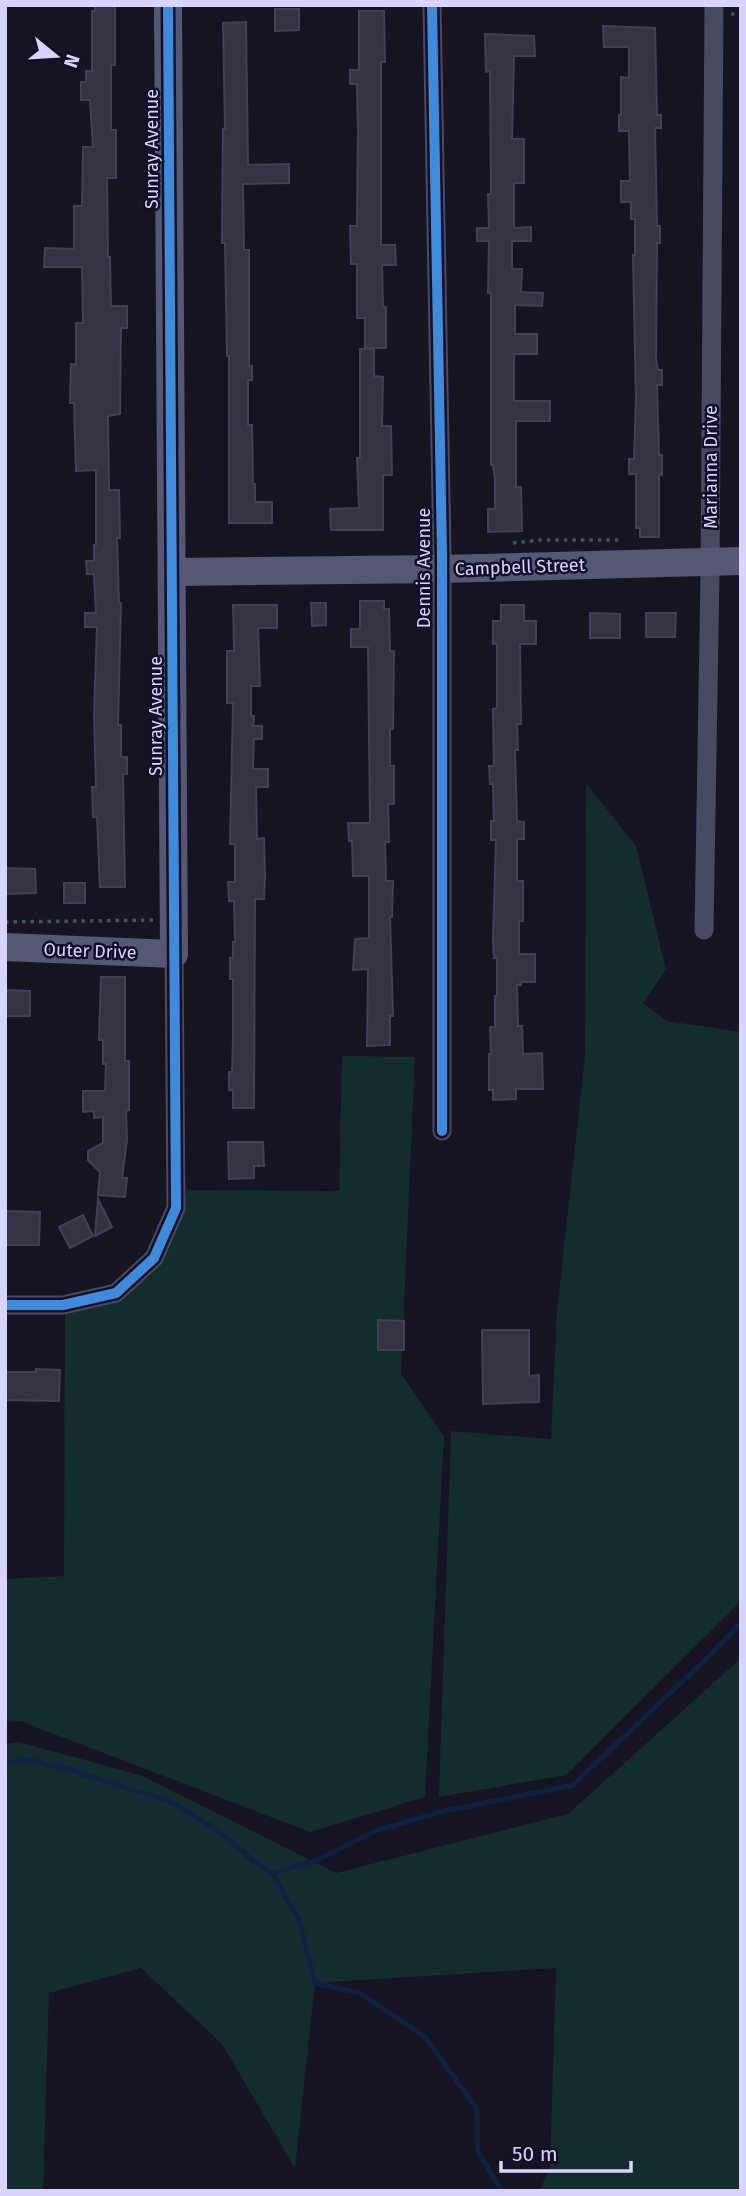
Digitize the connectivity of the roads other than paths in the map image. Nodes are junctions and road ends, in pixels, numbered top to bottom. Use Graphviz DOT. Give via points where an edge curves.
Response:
graph roads {
  1 [pos="168,5"];
  2 [pos="432,5"];
  3 [pos="714,5"];
  4 [pos="710,561"];
  5 [pos="741,561"];
  6 [pos="441,569"];
  7 [pos="173,572"];
  8 [pos="704,930"];
  9 [pos="5,947"];
  10 [pos="174,954"];
  11 [pos="442,1131"];
  12 [pos="5,1306"];
  1 -- 7 [label="street, Sunray Avenue"];
  2 -- 6 [label="street, Dennis Avenue"];
  3 -- 4 [label="street, Marianna Drive"];
  4 -- 5 [label="street, Campbell Street"];
  4 -- 6 [label="street, Campbell Street"];
  4 -- 8 [label="street, Marianna Drive"];
  6 -- 7 [label="street, Campbell Street"];
  6 -- 11 [label="street, Dennis Avenue"];
  7 -- 10 [label="street, Sunray Avenue"];
  9 -- 10 [label="street, Outer Drive"];
  10 -- 12 [label="street, Sunray Avenue" via="176,1208 154,1258 116,1293 63,1305"];
}
